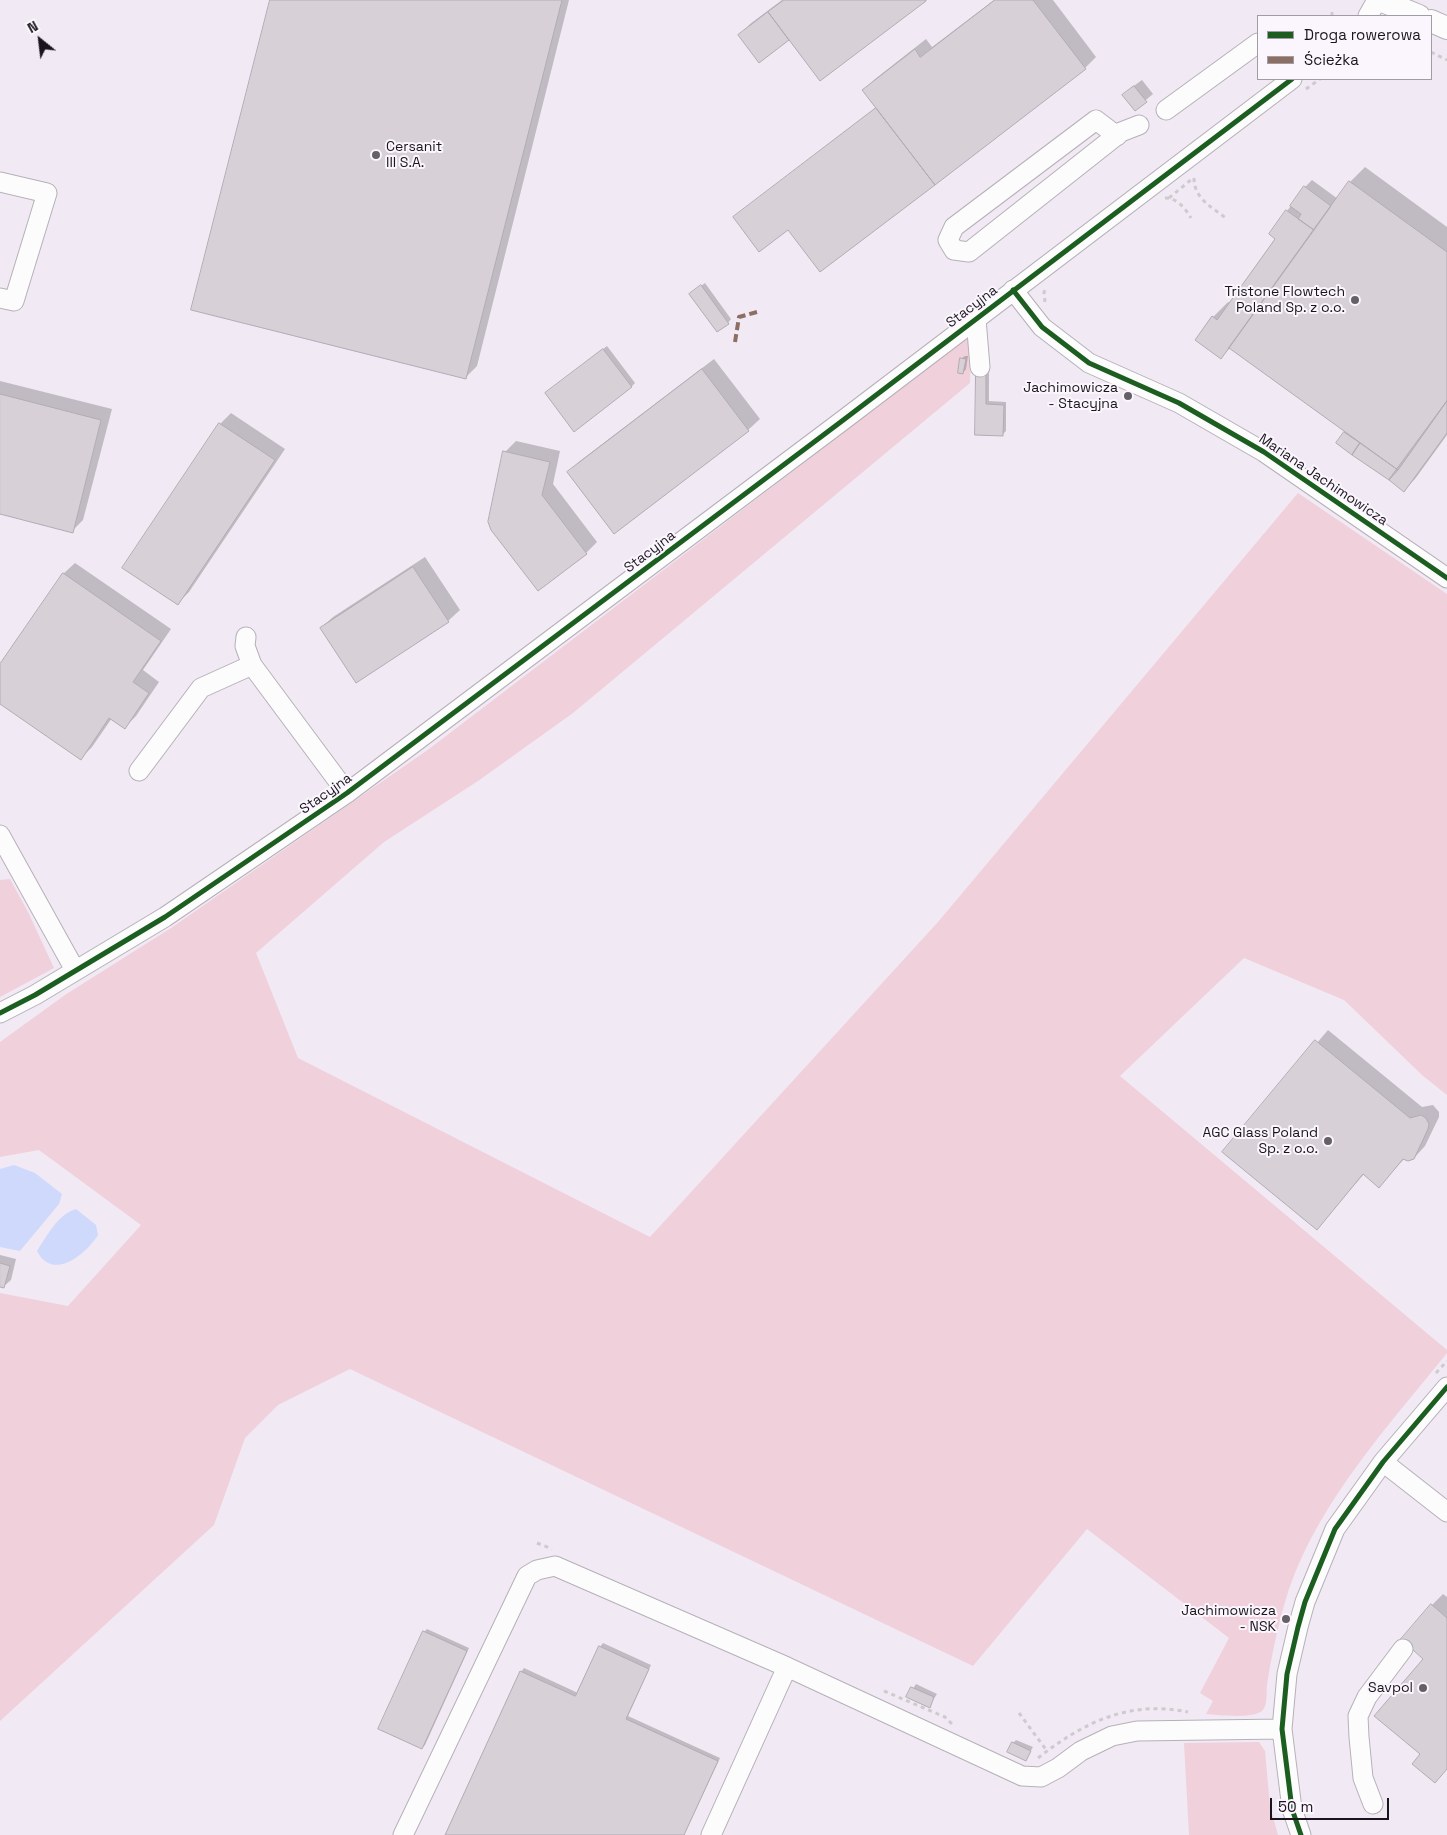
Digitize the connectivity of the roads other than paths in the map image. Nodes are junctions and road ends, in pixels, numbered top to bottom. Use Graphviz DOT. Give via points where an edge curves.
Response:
graph roads {
  1 [pos="1378,0"];
  2 [pos="1369,15"];
  3 [pos="1416,15"];
  4 [pos="1432,21"];
  5 [pos="1447,28"];
  6 [pos="1257,44"];
  7 [pos="1291,80"];
  8 [pos="1166,110"];
  9 [pos="1139,125"];
  10 [pos="1117,136"];
  11 [pos="0,182"];
  12 [pos="1013,290"];
  13 [pos="0,298"];
  14 [pos="976,319"];
  15 [pos="980,367"];
  16 [pos="1447,578"];
  17 [pos="246,636"];
  18 [pos="252,665"];
  19 [pos="139,771"];
  20 [pos="347,793"];
  21 [pos="0,835"];
  22 [pos="75,970"];
  23 [pos="0,1013"];
  24 [pos="1441,1381"];
  25 [pos="1383,1462"];
  26 [pos="1447,1512"];
  27 [pos="1403,1649"];
  28 [pos="787,1667"];
  29 [pos="1282,1729"];
  30 [pos="1373,1804"];
  31 [pos="403,1835"];
  32 [pos="710,1835"];
  33 [pos="1301,1835"];
  1 -- 2 [label="street"];
  1 -- 3 [label="main road"];
  4 -- 5 [label="main road"];
  6 -- 8 [label="street"];
  7 -- 12 [label="street, Stacyjna"];
  9 -- 10 [label="street"];
  10 -- 10 [label="street" via="970,252 954,250 948,240 954,228 1096,120"];
  11 -- 13 [label="street" via="47,193 14,301"];
  12 -- 14 [label="street, Stacyjna"];
  12 -- 16 [label="street, Mariana Jachimowicza" via="1042,327 1089,363 1179,403 1264,452"];
  14 -- 15 [label="street"];
  14 -- 20 [label="street, Stacyjna"];
  17 -- 18 [label="street" via="245,646"];
  18 -- 19 [label="street" via="201,688"];
  18 -- 20 [label="street"];
  20 -- 22 [label="street, Stacyjna" via="164,917"];
  21 -- 22 [label="street"];
  22 -- 23 [label="street, Stacyjna"];
  24 -- 25 [label="street"];
  25 -- 26 [label="street"];
  25 -- 29 [label="street" via="1335,1529 1305,1602 1287,1674"];
  27 -- 30 [label="street" via="1367,1697 1358,1716 1363,1778"];
  28 -- 29 [label="street" via="1022,1776 1041,1777 1081,1750 1112,1736 1137,1730"];
  28 -- 31 [label="street" via="554,1566 537,1570 527,1576"];
  28 -- 32 [label="street"];
  29 -- 33 [label="street" via="1292,1809"];
}
